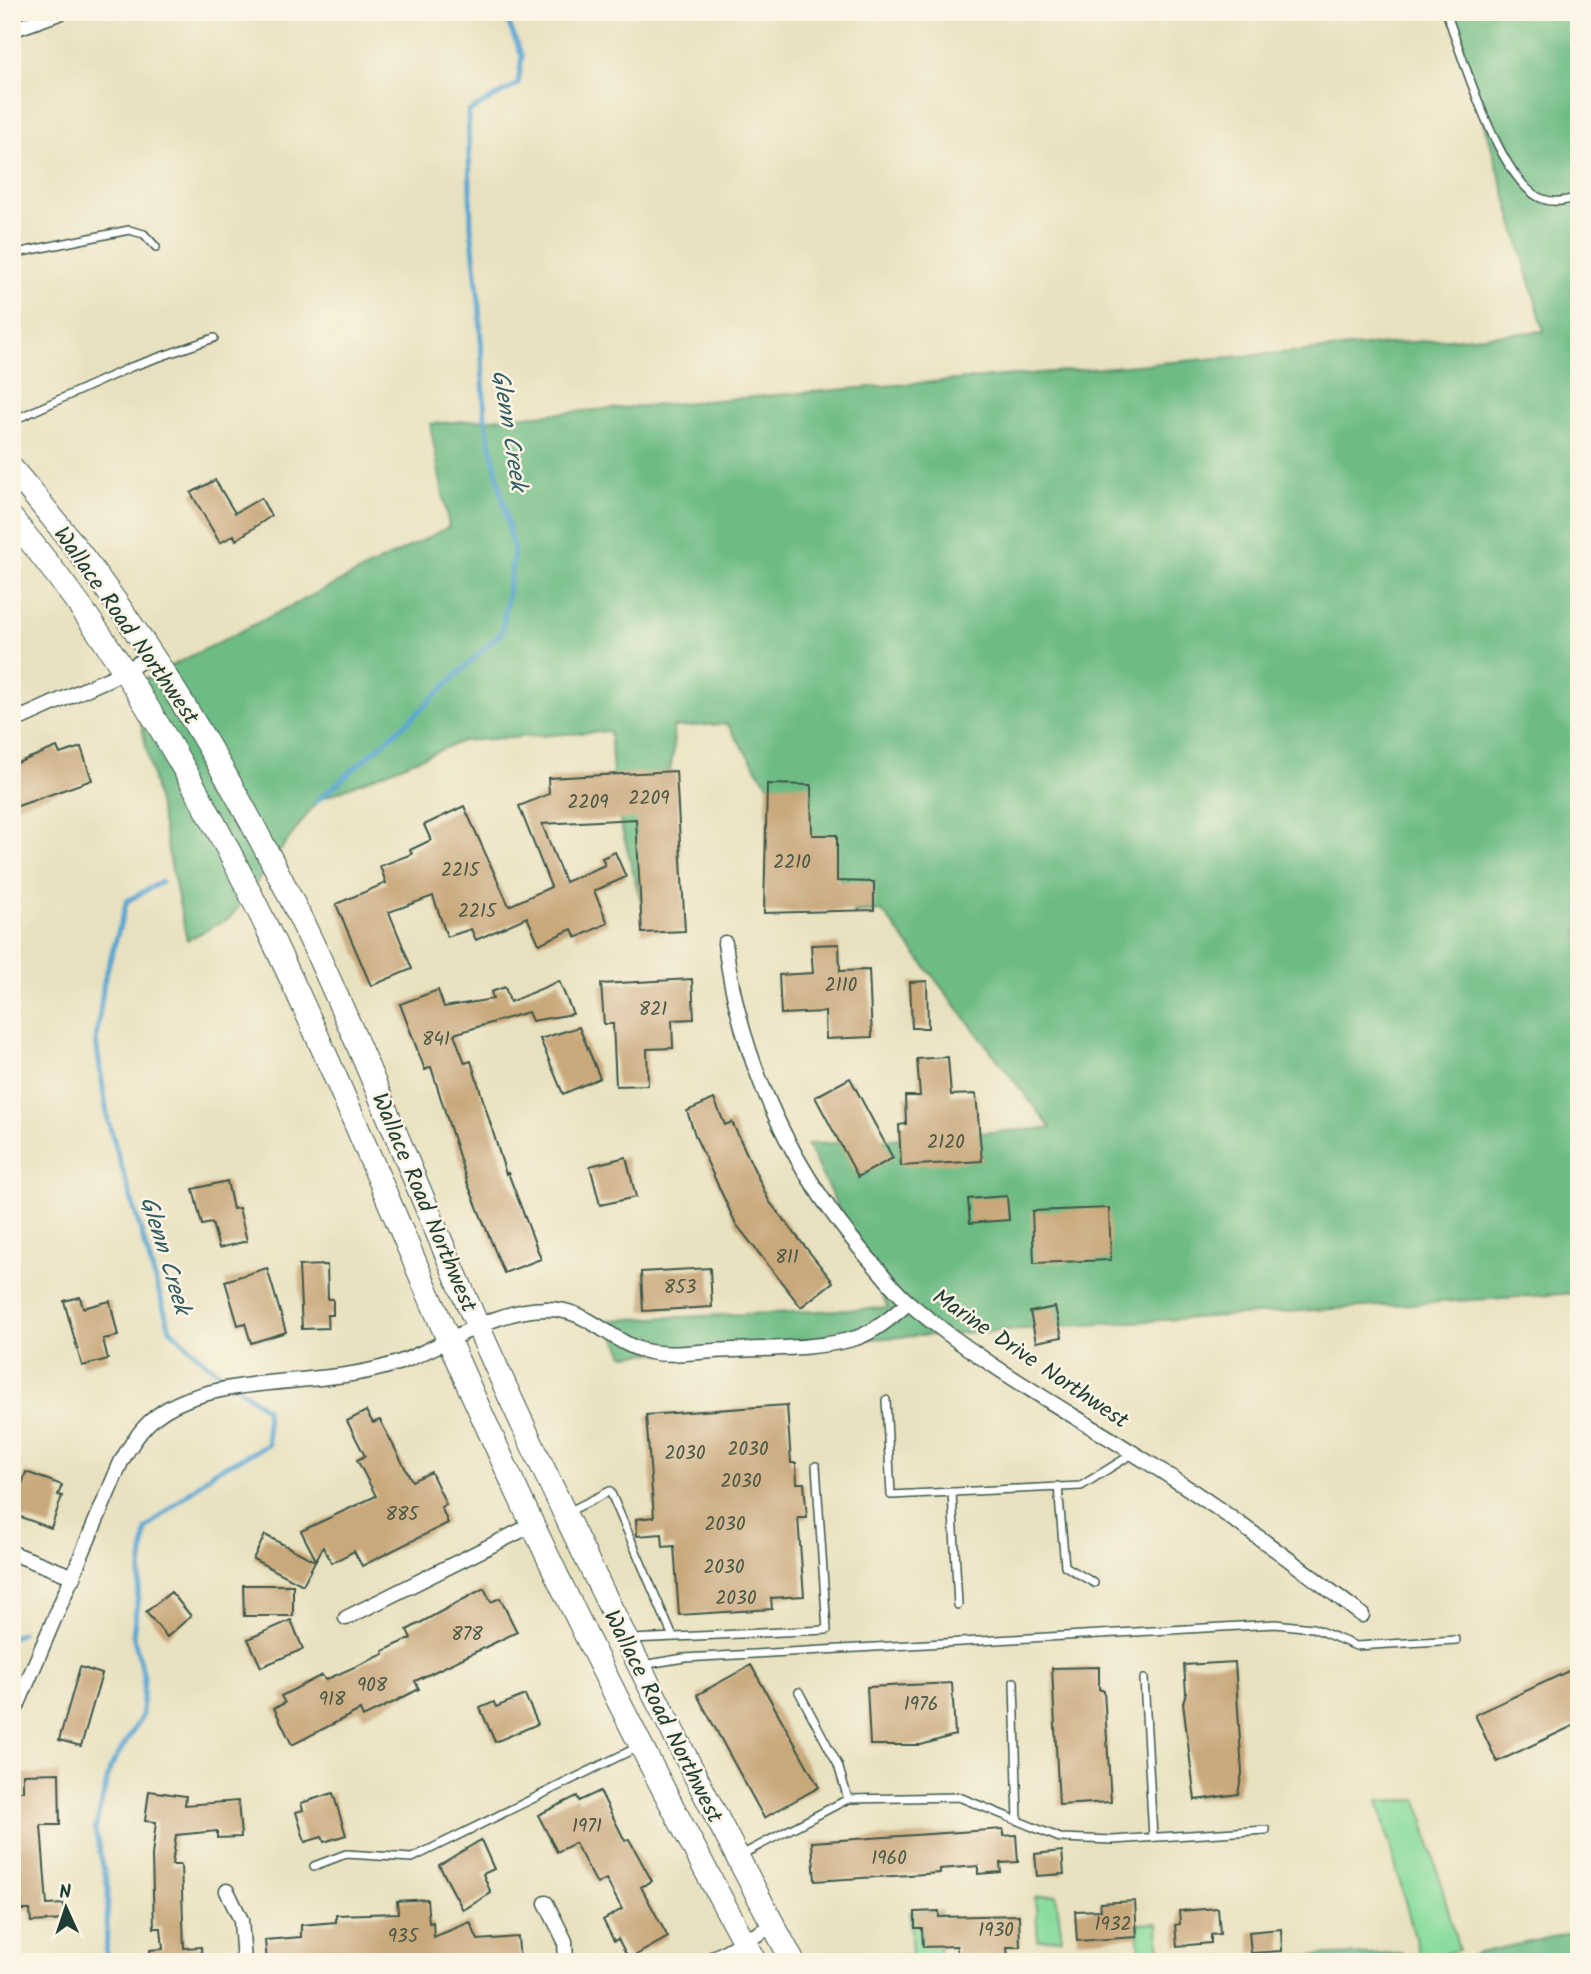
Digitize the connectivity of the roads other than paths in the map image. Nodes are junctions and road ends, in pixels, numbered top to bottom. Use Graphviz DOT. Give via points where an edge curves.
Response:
graph roads {
  1 [pos="62,12"];
  2 [pos="1446,12"];
  3 [pos="12,30"];
  4 [pos="1579,197"];
  5 [pos="156,247"];
  6 [pos="12,254"];
  7 [pos="214,338"];
  8 [pos="12,421"];
  9 [pos="12,469"];
  10 [pos="12,519"];
  11 [pos="153,653"];
  12 [pos="126,671"];
  13 [pos="12,722"];
  14 [pos="725,943"];
  15 [pos="908,1303"];
  16 [pos="478,1327"];
  17 [pos="448,1340"];
  18 [pos="886,1400"];
  19 [pos="1134,1453"];
  20 [pos="816,1466"];
  21 [pos="1058,1486"];
  22 [pos="952,1492"];
  23 [pos="563,1514"];
  24 [pos="532,1525"];
  25 [pos="12,1553"];
  26 [pos="74,1577"];
  27 [pos="1094,1583"];
  28 [pos="958,1605"];
  29 [pos="1362,1615"];
  30 [pos="346,1618"];
  31 [pos="673,1637"];
  32 [pos="624,1639"];
  33 [pos="1456,1640"];
  34 [pos="637,1666"];
  35 [pos="1144,1679"];
  36 [pos="1014,1682"];
  37 [pos="799,1692"];
  38 [pos="12,1718"];
  39 [pos="641,1745"];
  40 [pos="848,1799"];
  41 [pos="1018,1821"];
  42 [pos="1266,1830"];
  43 [pos="1153,1837"];
  44 [pos="738,1857"];
  45 [pos="314,1866"];
  46 [pos="227,1891"];
  47 [pos="546,1903"];
  48 [pos="774,1925"];
  49 [pos="743,1941"];
  50 [pos="244,1962"];
  51 [pos="566,1962"];
  52 [pos="707,1962"];
  53 [pos="755,1962"];
  54 [pos="793,1962"];
  1 -- 3 [label="street"];
  2 -- 4 [label="lane" via="1489,126 1517,179 1546,201"];
  5 -- 6 [label="lane" via="144,234 129,230"];
  7 -- 8 [label="lane" via="131,367"];
  9 -- 11 [label="main road, Wallace Road Northwest"];
  10 -- 12 [label="main road, Wallace Road Northwest"];
  11 -- 12 [label="street"];
  11 -- 16 [label="main road, Wallace Road Northwest" via="268,852 369,1070"];
  12 -- 13 [label="street"];
  12 -- 17 [label="main road, Wallace Road Northwest" via="239,866"];
  14 -- 15 [label="street, Marine Drive Northwest" via="743,1033 782,1131 823,1201"];
  15 -- 16 [label="street" via="889,1320 855,1338 765,1348 650,1352 631,1346 586,1317 544,1309"];
  15 -- 19 [label="street, Marine Drive Northwest" via="1041,1397"];
  16 -- 17 [label="street"];
  16 -- 23 [label="main road, Wallace Road Northwest"];
  17 -- 24 [label="main road, Wallace Road Northwest"];
  17 -- 26 [label="street" via="370,1371 257,1383 214,1392 164,1411 139,1430 121,1462"];
  18 -- 22 [label="lane" via="891,1495"];
  19 -- 21 [label="lane" via="1081,1486"];
  19 -- 29 [label="street, Marine Drive Northwest" via="1260,1537"];
  20 -- 31 [label="lane" via="827,1630"];
  21 -- 22 [label="lane"];
  21 -- 27 [label="lane" via="1065,1566"];
  22 -- 28 [label="lane"];
  23 -- 31 [label="lane" via="610,1491"];
  23 -- 32 [label="main road, Wallace Road Northwest"];
  24 -- 30 [label="street"];
  24 -- 39 [label="main road, Wallace Road Northwest"];
  25 -- 26 [label="street"];
  26 -- 38 [label="street"];
  31 -- 32 [label="lane"];
  32 -- 34 [label="main road, Wallace Road Northwest"];
  33 -- 34 [label="lane" via="1356,1646 1313,1628 1275,1624 684,1658"];
  34 -- 44 [label="main road, Wallace Road Northwest"];
  35 -- 43 [label="lane"];
  36 -- 41 [label="lane"];
  37 -- 40 [label="lane" via="838,1765"];
  39 -- 45 [label="lane" via="412,1858 345,1854"];
  39 -- 49 [label="main road, Wallace Road Northwest"];
  40 -- 41 [label="lane" via="959,1797"];
  40 -- 44 [label="lane"];
  41 -- 43 [label="lane" via="1060,1838"];
  42 -- 43 [label="lane"];
  44 -- 48 [label="main road, Wallace Road Northwest"];
  46 -- 50 [label="street" via="241,1920"];
  47 -- 51 [label="street" via="565,1941"];
  48 -- 49 [label="street"];
  48 -- 54 [label="main road, Wallace Road Northwest"];
  49 -- 52 [label="street"];
  49 -- 53 [label="main road, Wallace Road Northwest"];
}
